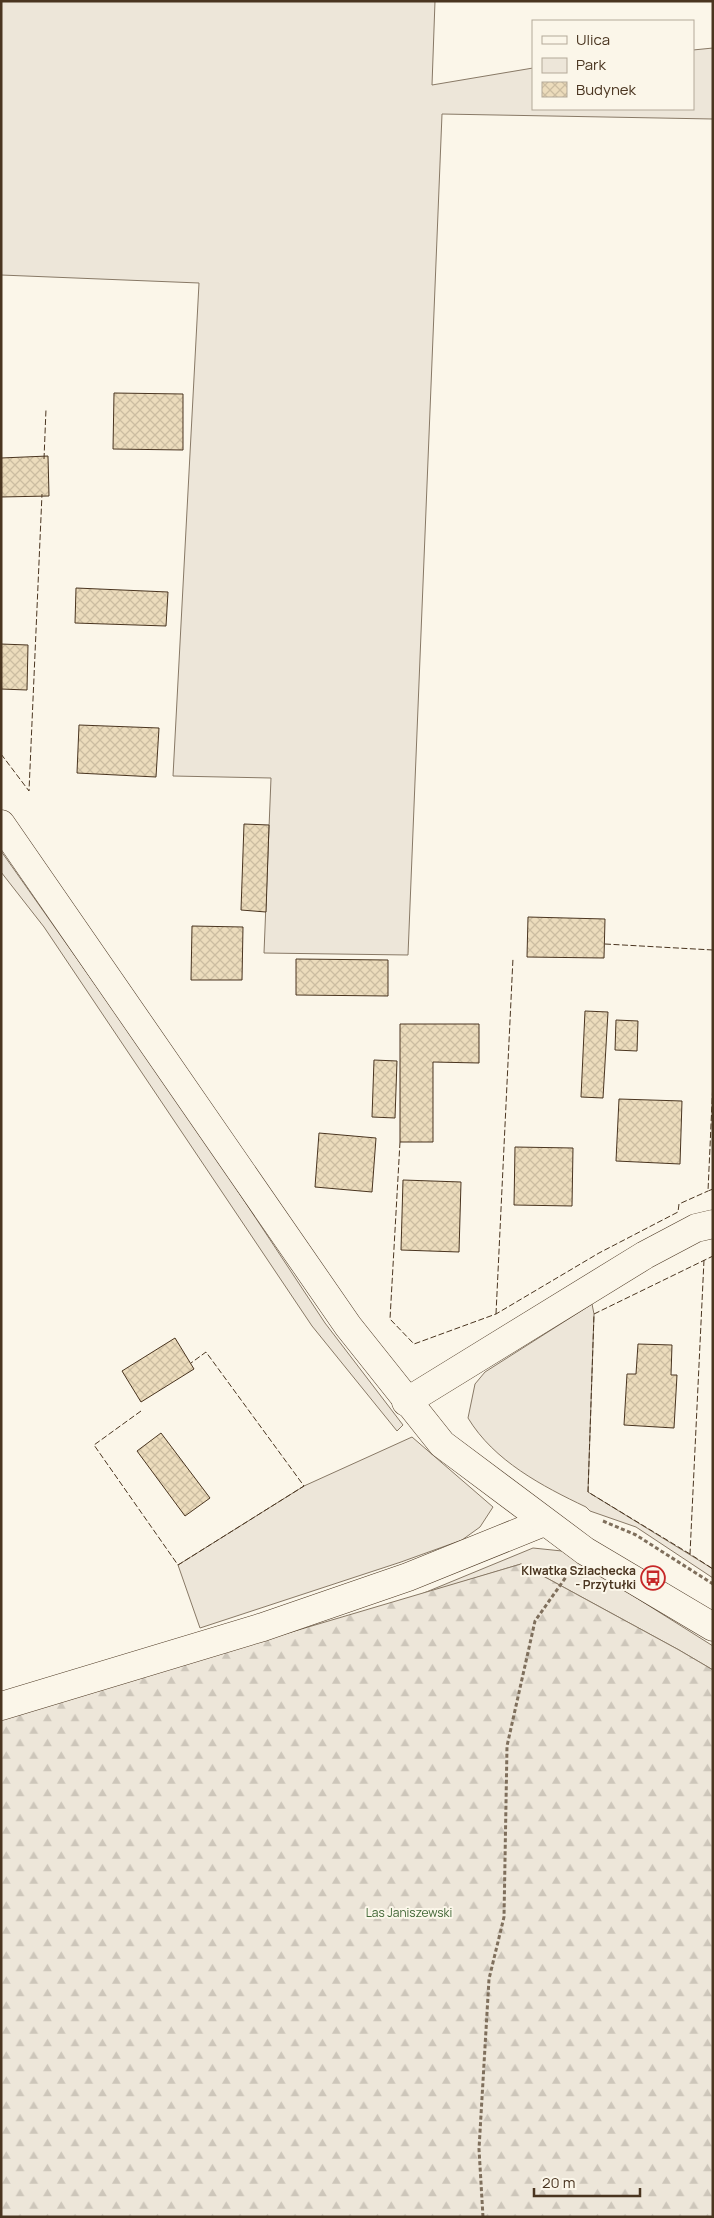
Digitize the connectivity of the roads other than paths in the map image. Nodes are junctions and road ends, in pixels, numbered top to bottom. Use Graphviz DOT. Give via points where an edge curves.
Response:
graph roads {
  1 [pos="1,824"];
  2 [pos="713,1224"];
  3 [pos="406,1402"];
  4 [pos="544,1522"];
  5 [pos="713,1627"];
  6 [pos="1,1706"];
  1 -- 3 [label="street" via="348,1326"];
  2 -- 3 [label="street" via="696,1228 645,1255"];
  3 -- 4 [label="street" via="442,1444"];
  4 -- 5 [label="street" via="585,1551"];
  4 -- 6 [label="street" via="408,1577 272,1624"];
}
